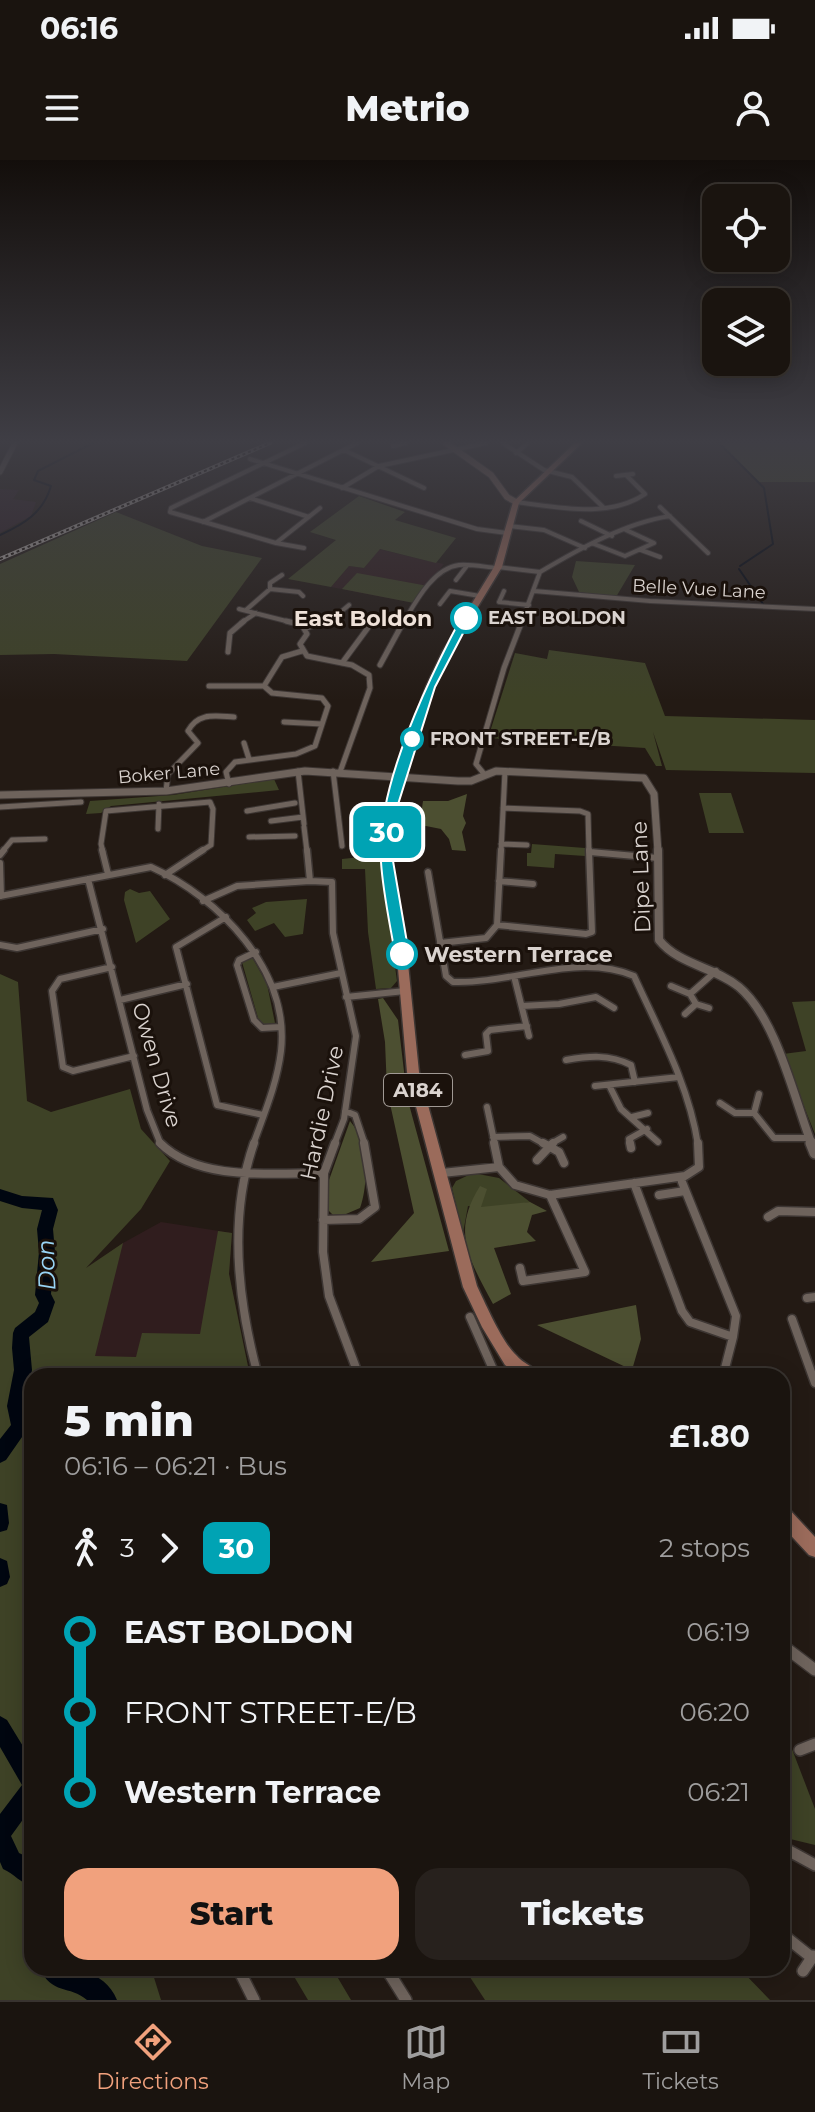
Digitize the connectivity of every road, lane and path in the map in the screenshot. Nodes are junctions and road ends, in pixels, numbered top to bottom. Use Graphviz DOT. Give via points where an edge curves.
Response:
graph roads {
  1 [pos="227,529"];
  2 [pos="294,529"];
  3 [pos="477,529"];
  4 [pos="508,529"];
  5 [pos="597,529"];
  6 [pos="683,529"];
  7 [pos="626,530"];
  8 [pos="612,536"];
  9 [pos="276,543"];
  10 [pos="594,544"];
  11 [pos="304,548"];
  12 [pos="585,548"];
  13 [pos="641,550"];
  14 [pos="708,553"];
  15 [pos="660,557"];
  16 [pos="466,567"];
  17 [pos="498,568"];
  18 [pos="540,572"];
  19 [pos="282,575"];
  20 [pos="270,589"];
  21 [pos="450,591"];
  22 [pos="504,591"];
  23 [pos="534,591"];
  24 [pos="303,596"];
  25 [pos="480,596"];
  26 [pos="440,604"];
  27 [pos="349,605"];
  28 [pos="529,605"];
  29 [pos="239,609"];
  30 [pos="815,609"];
  31 [pos="246,610"];
  32 [pos="256,613"];
  33 [pos="370,625"];
  34 [pos="306,628"];
  35 [pos="302,651"];
  36 [pos="228,652"];
  37 [pos="342,663"];
  38 [pos="380,665"];
  39 [pos="209,686"];
  40 [pos="264,686"];
  41 [pos="234,717"];
  42 [pos="322,724"];
  43 [pos="281,730"];
  44 [pos="244,743"];
  45 [pos="249,759"];
  46 [pos="298,771"];
  47 [pos="505,771"];
  48 [pos="336,772"];
  49 [pos="485,775"];
  50 [pos="398,778"];
  51 [pos="644,778"];
  52 [pos="229,784"];
  53 [pos="166,791"];
  54 [pos="0,795"];
  55 [pos="81,802"];
  56 [pos="295,803"];
  57 [pos="159,804"];
  58 [pos="0,807"];
  59 [pos="503,808"];
  60 [pos="269,810"];
  61 [pos="247,811"];
  62 [pos="271,821"];
  63 [pos="304,823"];
  64 [pos="158,829"];
  65 [pos="271,835"];
  66 [pos="295,836"];
  67 [pos="249,837"];
  68 [pos="45,839"];
  69 [pos="501,844"];
  70 [pos="342,846"];
  71 [pos="527,846"];
  72 [pos="590,852"];
  73 [pos="0,855"];
  74 [pos="658,858"];
  75 [pos="0,863"];
  76 [pos="428,872"];
  77 [pos="108,874"];
  78 [pos="165,875"];
  79 [pos="88,879"];
  80 [pos="310,881"];
  81 [pos="499,881"];
  82 [pos="533,884"];
  83 [pos="0,896"];
  84 [pos="203,901"];
  85 [pos="226,917"];
  86 [pos="497,925"];
  87 [pos="103,929"];
  88 [pos="440,943"];
  89 [pos="0,945"];
  90 [pos="256,952"];
  91 [pos="112,967"];
  92 [pos="716,971"];
  93 [pos="341,973"];
  94 [pos="515,980"];
  95 [pos="187,984"];
  96 [pos="671,986"];
  97 [pos="273,987"];
  98 [pos="405,991"];
  99 [pos="690,994"];
  100 [pos="346,997"];
  101 [pos="120,1000"];
  102 [pos="696,1004"];
  103 [pos="522,1006"];
  104 [pos="614,1008"];
  105 [pos="709,1008"];
  106 [pos="685,1014"];
  107 [pos="527,1026"];
  108 [pos="281,1027"];
  109 [pos="529,1036"];
  110 [pos="465,1055"];
  111 [pos="134,1056"];
  112 [pos="566,1060"];
  113 [pos="679,1077"];
  114 [pos="635,1082"];
  115 [pos="609,1085"];
  116 [pos="595,1086"];
  117 [pos="759,1094"];
  118 [pos="720,1103"];
  119 [pos="487,1107"];
  120 [pos="345,1111"];
  121 [pos="648,1113"];
  122 [pos="754,1113"];
  123 [pos="263,1115"];
  124 [pos="632,1117"];
  125 [pos="647,1129"];
  126 [pos="493,1137"];
  127 [pos="563,1137"];
  128 [pos="809,1138"];
  129 [pos="658,1142"];
  130 [pos="546,1147"];
  131 [pos="631,1148"];
  132 [pos="815,1153"];
  133 [pos="537,1160"];
  134 [pos="564,1163"];
  135 [pos="499,1167"];
  136 [pos="245,1172"];
  137 [pos="324,1173"];
  138 [pos="442,1173"];
  139 [pos="634,1183"];
  140 [pos="550,1195"];
  141 [pos="659,1195"];
  142 [pos="815,1212"];
  143 [pos="768,1217"];
  144 [pos="323,1220"];
  145 [pos="520,1268"];
  146 [pos="470,1317"];
  147 [pos="792,1319"];
  148 [pos="733,1337"];
  149 [pos="256,1368"];
  150 [pos="356,1368"];
  151 [pos="492,1368"];
  152 [pos="522,1368"];
  153 [pos="725,1368"];
  154 [pos="815,1383"];
  155 [pos="790,1522"];
  156 [pos="815,1549"];
  157 [pos="790,1651"];
  158 [pos="815,1670"];
  159 [pos="815,1744"];
  160 [pos="800,1750"];
  161 [pos="790,1851"];
  162 [pos="815,1865"];
  163 [pos="790,1940"];
  164 [pos="813,1956"];
  165 [pos="803,1971"];
  166 [pos="242,1976"];
  167 [pos="391,1976"];
  168 [pos="254,2000"];
  169 [pos="406,2000"];
  1 -- 9 [label="street"];
  2 -- 9 [label="street"];
  3 -- 4 [label="street"];
  4 -- 12 [label="street" via="544,530"];
  4 -- 17 [label="main road, A184"];
  5 -- 8 [label="street"];
  6 -- 14 [label="street"];
  7 -- 8 [label="street"];
  7 -- 13 [label="street" via="653,540"];
  8 -- 10 [label="street"];
  9 -- 11 [label="street"];
  10 -- 12 [label="street"];
  10 -- 13 [label="street" via="621,555"];
  12 -- 18 [label="street"];
  13 -- 15 [label="street"];
  16 -- 17 [label="street"];
  16 -- 21 [label="street"];
  16 -- 38 [label="street" via="454,566 440,576 395,635"];
  17 -- 18 [label="street"];
  17 -- 25 [label="main road, A184"];
  18 -- 23 [label="street"];
  19 -- 20 [label="street"];
  20 -- 24 [label="street"];
  20 -- 31 [label="street"];
  21 -- 25 [label="street"];
  21 -- 26 [label="street"];
  22 -- 28 [label="street" via="499,602"];
  23 -- 28 [label="street"];
  23 -- 30 [label="street, Belle Vue Lane"];
  25 -- 50 [label="main road, A184" via="438,667"];
  27 -- 34 [label="street" via="331,620"];
  28 -- 49 [label="street" via="476,764"];
  29 -- 31 [label="street"];
  31 -- 32 [label="street"];
  32 -- 34 [label="street"];
  32 -- 36 [label="street" via="228,633"];
  33 -- 37 [label="street"];
  34 -- 35 [label="street"];
  35 -- 37 [label="street" via="314,659"];
  35 -- 40 [label="street" via="282,657"];
  37 -- 48 [label="street" via="363,669 371,680"];
  39 -- 40 [label="street"];
  40 -- 42 [label="street" via="272,693 322,698 328,706"];
  41 -- 53 [label="street" via="193,721 188,731 198,743 195,752 173,765"];
  42 -- 43 [label="street" via="285,719"];
  42 -- 45 [label="street" via="315,746 307,751"];
  44 -- 45 [label="street"];
  45 -- 52 [label="street" via="229,767"];
  46 -- 48 [label="street, Boker Lane"];
  46 -- 52 [label="street, Boker Lane"];
  46 -- 63 [label="street"];
  47 -- 49 [label="street, Boker Lane"];
  47 -- 51 [label="street, Boker Lane"];
  47 -- 59 [label="street"];
  48 -- 50 [label="street, Boker Lane"];
  48 -- 70 [label="street"];
  49 -- 50 [label="street, Boker Lane" via="471,781"];
  50 -- 98 [label="main road, A184" via="389,814 387,861"];
  51 -- 74 [label="street, Dipe Lane" via="655,802"];
  52 -- 53 [label="street, Boker Lane"];
  53 -- 54 [label="street, Boker Lane"];
  55 -- 58 [label="street"];
  56 -- 60 [label="street" via="272,805"];
  57 -- 64 [label="street"];
  57 -- 77 [label="street" via="104,813 101,844"];
  57 -- 78 [label="street" via="204,801 213,806 210,848"];
  59 -- 69 [label="street"];
  59 -- 72 [label="street" via="588,814"];
  60 -- 61 [label="street"];
  60 -- 62 [label="street"];
  62 -- 63 [label="street"];
  62 -- 65 [label="street"];
  63 -- 80 [label="street"];
  65 -- 66 [label="street"];
  65 -- 67 [label="street"];
  68 -- 73 [label="street" via="12,840"];
  69 -- 71 [label="street"];
  69 -- 81 [label="street"];
  72 -- 74 [label="street"];
  72 -- 86 [label="street" via="592,932"];
  74 -- 92 [label="street, Dipe Lane" via="662,946"];
  75 -- 83 [label="street"];
  76 -- 88 [label="street"];
  77 -- 78 [label="street" via="151,867"];
  77 -- 79 [label="street"];
  78 -- 84 [label="street"];
  79 -- 83 [label="street"];
  79 -- 87 [label="street, Owen Drive"];
  80 -- 84 [label="street" via="237,886"];
  80 -- 93 [label="street, Hardie Drive" via="332,882 333,933"];
  81 -- 82 [label="street"];
  81 -- 86 [label="street"];
  84 -- 85 [label="street"];
  85 -- 90 [label="street"];
  85 -- 95 [label="street" via="176,947"];
  86 -- 88 [label="street" via="486,938"];
  87 -- 89 [label="street" via="17,948"];
  87 -- 91 [label="street, Owen Drive"];
  88 -- 94 [label="street" via="446,976 453,982"];
  90 -- 97 [label="street"];
  90 -- 108 [label="street" via="237,965 254,1020 262,1028"];
  91 -- 101 [label="street, Owen Drive"];
  91 -- 111 [label="street" via="60,979 52,991 63,1067 73,1071"];
  92 -- 99 [label="street"];
  92 -- 128 [label="street, Dipe Lane" via="745,993 757,1010"];
  93 -- 97 [label="street"];
  93 -- 100 [label="street, Hardie Drive"];
  94 -- 103 [label="street"];
  94 -- 113 [label="street" via="594,965 624,969 634,976"];
  95 -- 101 [label="street"];
  95 -- 123 [label="street" via="217,1105"];
  96 -- 99 [label="street"];
  97 -- 108 [label="street"];
  98 -- 100 [label="street"];
  98 -- 138 [label="main road, A184" via="413,1072"];
  99 -- 102 [label="street"];
  100 -- 120 [label="street, Hardie Drive" via="356,1036"];
  101 -- 111 [label="street, Owen Drive"];
  102 -- 105 [label="street"];
  102 -- 106 [label="street"];
  103 -- 104 [label="street" via="566,1006 596,997"];
  103 -- 107 [label="street"];
  107 -- 109 [label="street"];
  107 -- 110 [label="street" via="490,1030 488,1051"];
  108 -- 123 [label="street" via="276,1078"];
  111 -- 136 [label="street, Owen Drive" via="147,1110 164,1149 198,1164"];
  112 -- 114 [label="street" via="594,1054 622,1060 631,1065"];
  113 -- 114 [label="street"];
  113 -- 139 [label="street" via="699,1145 699,1167 685,1176"];
  114 -- 115 [label="street"];
  115 -- 116 [label="street"];
  115 -- 124 [label="street" via="616,1107"];
  117 -- 122 [label="street"];
  118 -- 122 [label="street" via="735,1113"];
  119 -- 126 [label="street"];
  120 -- 137 [label="street, Hardie Drive"];
  120 -- 144 [label="street" via="355,1115 362,1130 375,1207 362,1220"];
  121 -- 124 [label="street"];
  122 -- 128 [label="street" via="774,1138"];
  123 -- 136 [label="street"];
  124 -- 125 [label="street"];
  125 -- 129 [label="street"];
  125 -- 131 [label="street" via="629,1139"];
  126 -- 130 [label="street" via="530,1136"];
  126 -- 135 [label="street"];
  127 -- 130 [label="street"];
  128 -- 132 [label="street, Dipe Lane"];
  130 -- 133 [label="street"];
  130 -- 134 [label="street" via="559,1152"];
  135 -- 138 [label="street"];
  135 -- 140 [label="street" via="515,1185"];
  136 -- 137 [label="street, Owen Drive"];
  136 -- 149 [label="street" via="239,1266 244,1326"];
  137 -- 144 [label="street, Hardie Drive"];
  138 -- 152 [label="main road, A184" via="470,1287 510,1360"];
  139 -- 140 [label="street"];
  139 -- 148 [label="street" via="682,1311 690,1322"];
  140 -- 145 [label="street" via="589,1272 523,1281"];
  141 -- 148 [label="street" via="684,1187 736,1316"];
  142 -- 143 [label="street" via="778,1211"];
  144 -- 150 [label="street, Hardie Drive" via="329,1296"];
  146 -- 151 [label="street"];
  147 -- 154 [label="street"];
  148 -- 153 [label="street"];
  155 -- 156 [label="main road"];
  157 -- 158 [label="street"];
  159 -- 160 [label="street"];
  161 -- 162 [label="street"];
  163 -- 164 [label="street"];
  164 -- 165 [label="street"];
  166 -- 168 [label="street"];
  167 -- 169 [label="street"];
}
